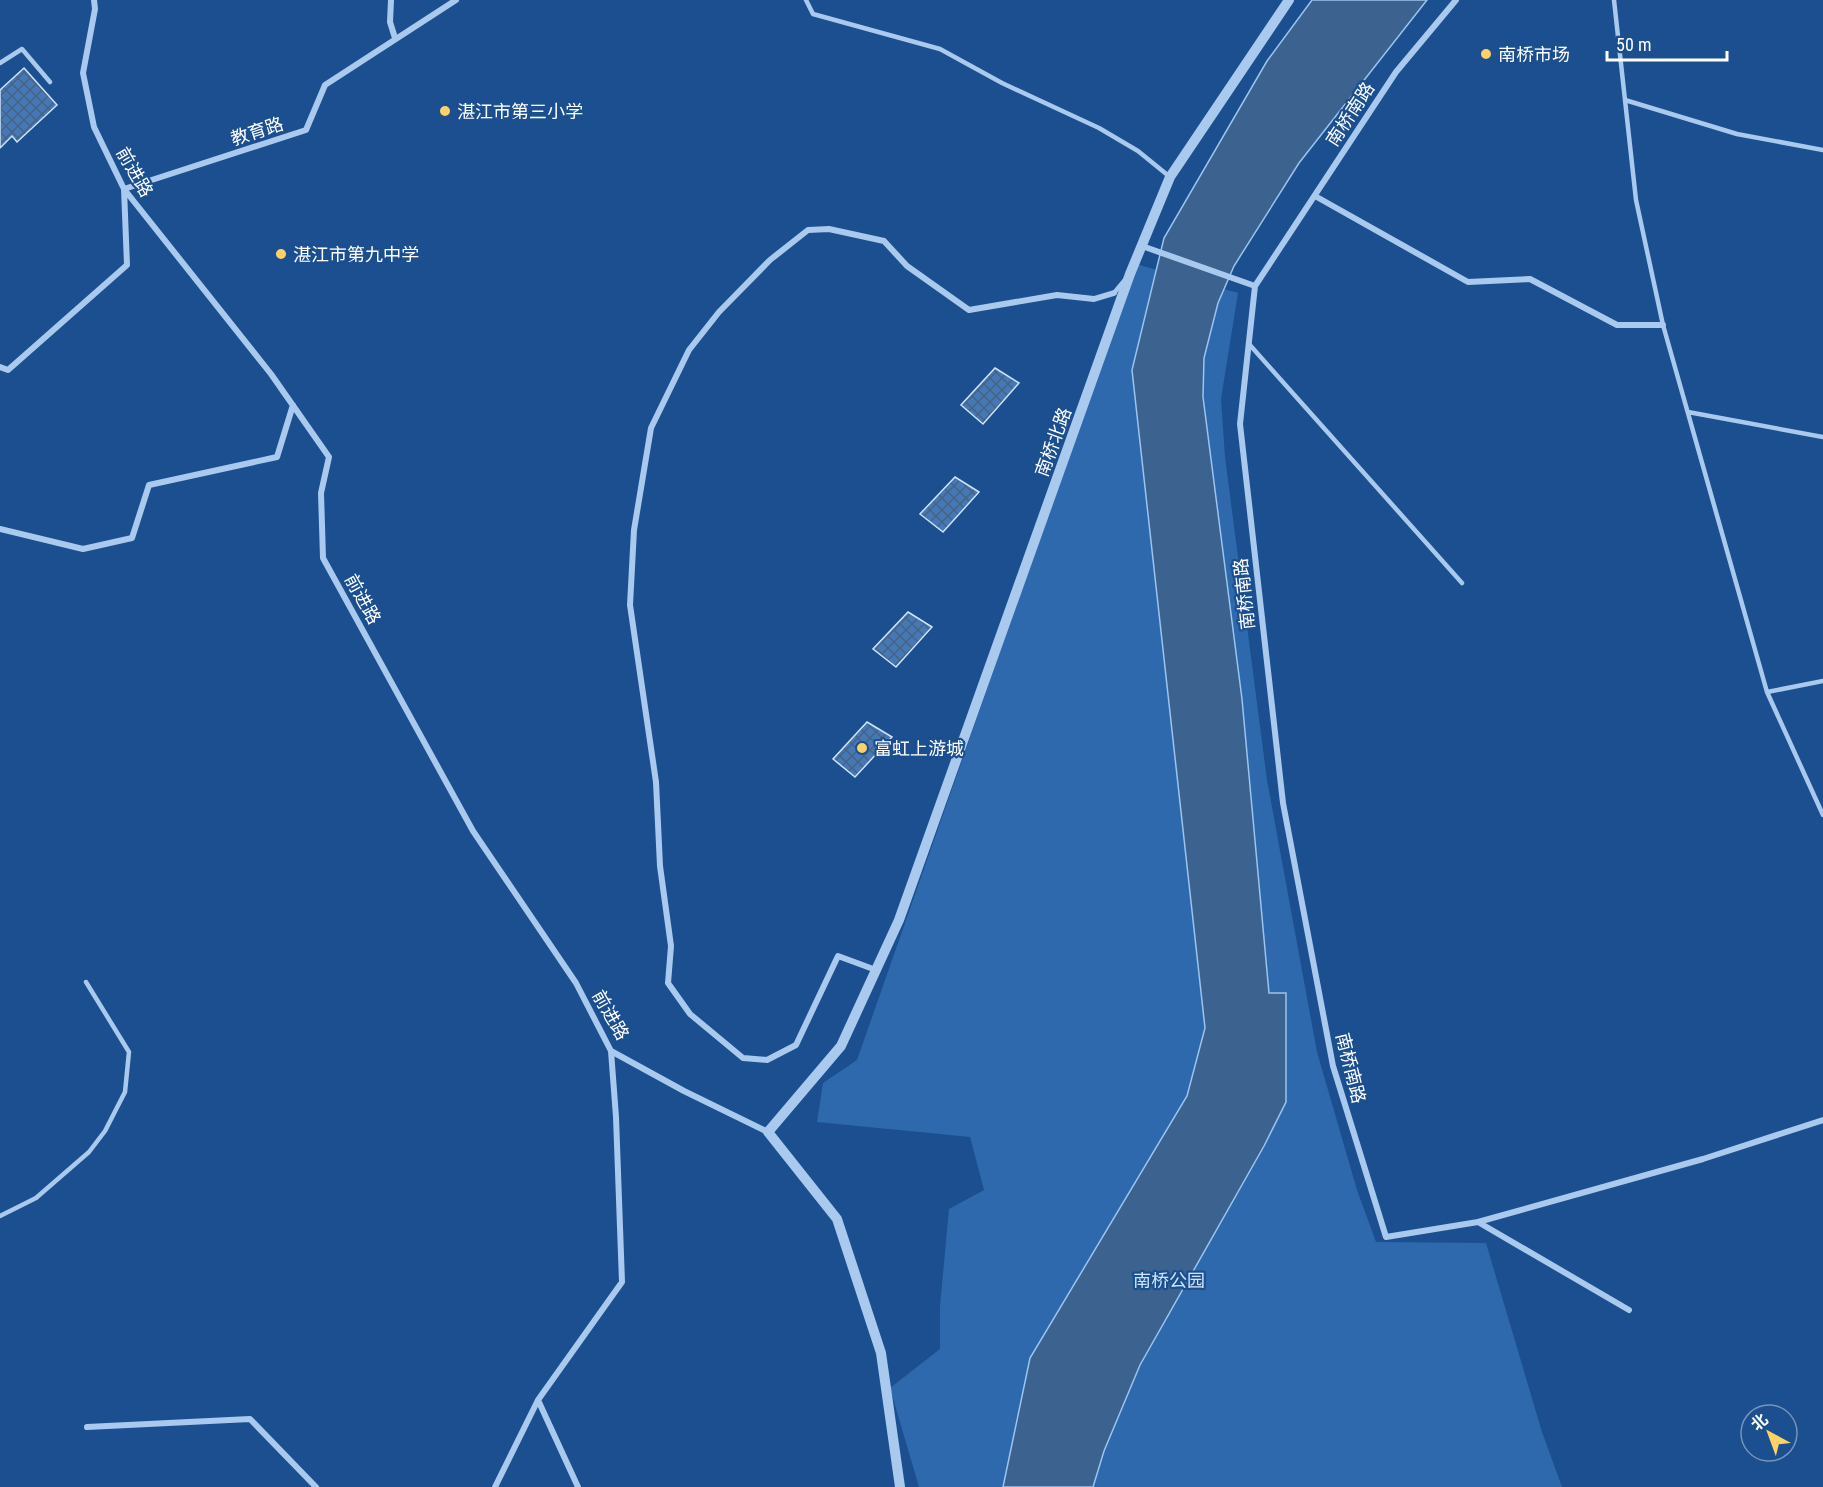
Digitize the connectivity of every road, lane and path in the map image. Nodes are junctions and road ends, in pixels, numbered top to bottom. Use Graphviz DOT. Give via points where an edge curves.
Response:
graph roads {
  1 [pos="94,0"];
  2 [pos="391,0"];
  3 [pos="456,0"];
  4 [pos="806,0"];
  5 [pos="1289,0"];
  6 [pos="1456,0"];
  7 [pos="1614,0"];
  8 [pos="395,38"];
  9 [pos="0,63"];
  10 [pos="50,82"];
  11 [pos="1625,100"];
  12 [pos="1823,150"];
  13 [pos="1170,177"];
  14 [pos="124,189"];
  15 [pos="1315,196"];
  16 [pos="1142,246"];
  17 [pos="1130,274"];
  18 [pos="1255,286"];
  19 [pos="1114,293"];
  20 [pos="1663,325"];
  21 [pos="1247,342"];
  22 [pos="0,367"];
  23 [pos="293,405"];
  24 [pos="1688,412"];
  25 [pos="1823,437"];
  26 [pos="0,530"];
  27 [pos="1462,583"];
  28 [pos="1823,681"];
  29 [pos="1767,692"];
  30 [pos="1823,815"];
  31 [pos="876,970"];
  32 [pos="86,982"];
  33 [pos="611,1051"];
  34 [pos="1823,1120"];
  35 [pos="768,1132"];
  36 [pos="0,1216"];
  37 [pos="1478,1222"];
  38 [pos="1629,1310"];
  39 [pos="538,1400"];
  40 [pos="87,1427"];
  41 [pos="316,1487"];
  42 [pos="495,1487"];
  43 [pos="578,1487"];
  44 [pos="900,1487"];
  1 -- 14 [label="street, 前进路" via="83,73 94,127"];
  2 -- 8 [label="street" via="390,22"];
  3 -- 8 [label="street, 教育路"];
  4 -- 13 [label="lane" via="813,14 940,49 1099,128 1138,151"];
  5 -- 13 [label="street, 南桥北路"];
  6 -- 15 [label="street, 南桥南路" via="1396,72"];
  7 -- 11 [label="lane"];
  8 -- 14 [label="street, 教育路" via="325,85 306,130"];
  9 -- 10 [label="lane" via="22,49"];
  11 -- 12 [label="lane" via="1737,134"];
  11 -- 20 [label="lane" via="1636,200"];
  13 -- 16 [label="street, 南桥北路"];
  14 -- 22 [label="street" via="127,265 8,370"];
  14 -- 23 [label="street, 前进路"];
  15 -- 18 [label="street, 南桥南路"];
  15 -- 20 [label="street" via="1468,282 1530,279 1617,325"];
  16 -- 17 [label="street, 南桥北路"];
  16 -- 18 [label="street"];
  17 -- 19 [label="lane"];
  17 -- 31 [label="street, 南桥北路" via="899,920"];
  18 -- 21 [label="street, 南桥南路"];
  19 -- 31 [label="street" via="1094,299 1057,296 969,310 907,266 884,241 829,229 808,230 770,260 689,350 651,429 634,530 630,605 656,782 660,866 671,946 668,983 690,1014 743,1058 767,1060 796,1045 838,956"];
  20 -- 24 [label="lane"];
  21 -- 27 [label="lane"];
  21 -- 37 [label="street, 南桥南路" via="1240,424 1283,803 1333,1066 1386,1236"];
  23 -- 26 [label="street" via="277,458 149,485 132,538 83,549"];
  23 -- 33 [label="street, 前进路" via="329,457 321,493 323,558 473,831 576,983"];
  24 -- 25 [label="lane"];
  24 -- 29 [label="lane"];
  28 -- 29 [label="lane"];
  29 -- 30 [label="lane"];
  31 -- 35 [label="street, 南桥北路" via="841,1046"];
  32 -- 36 [label="lane" via="129,1052 125,1092 89,1152 36,1198"];
  33 -- 35 [label="street, 前进路"];
  33 -- 39 [label="street" via="622,1282"];
  34 -- 37 [label="street" via="1703,1159"];
  35 -- 44 [label="street" via="837,1219 881,1353"];
  37 -- 38 [label="street"];
  39 -- 42 [label="street"];
  39 -- 43 [label="street"];
  40 -- 41 [label="street" via="250,1419"];
}
